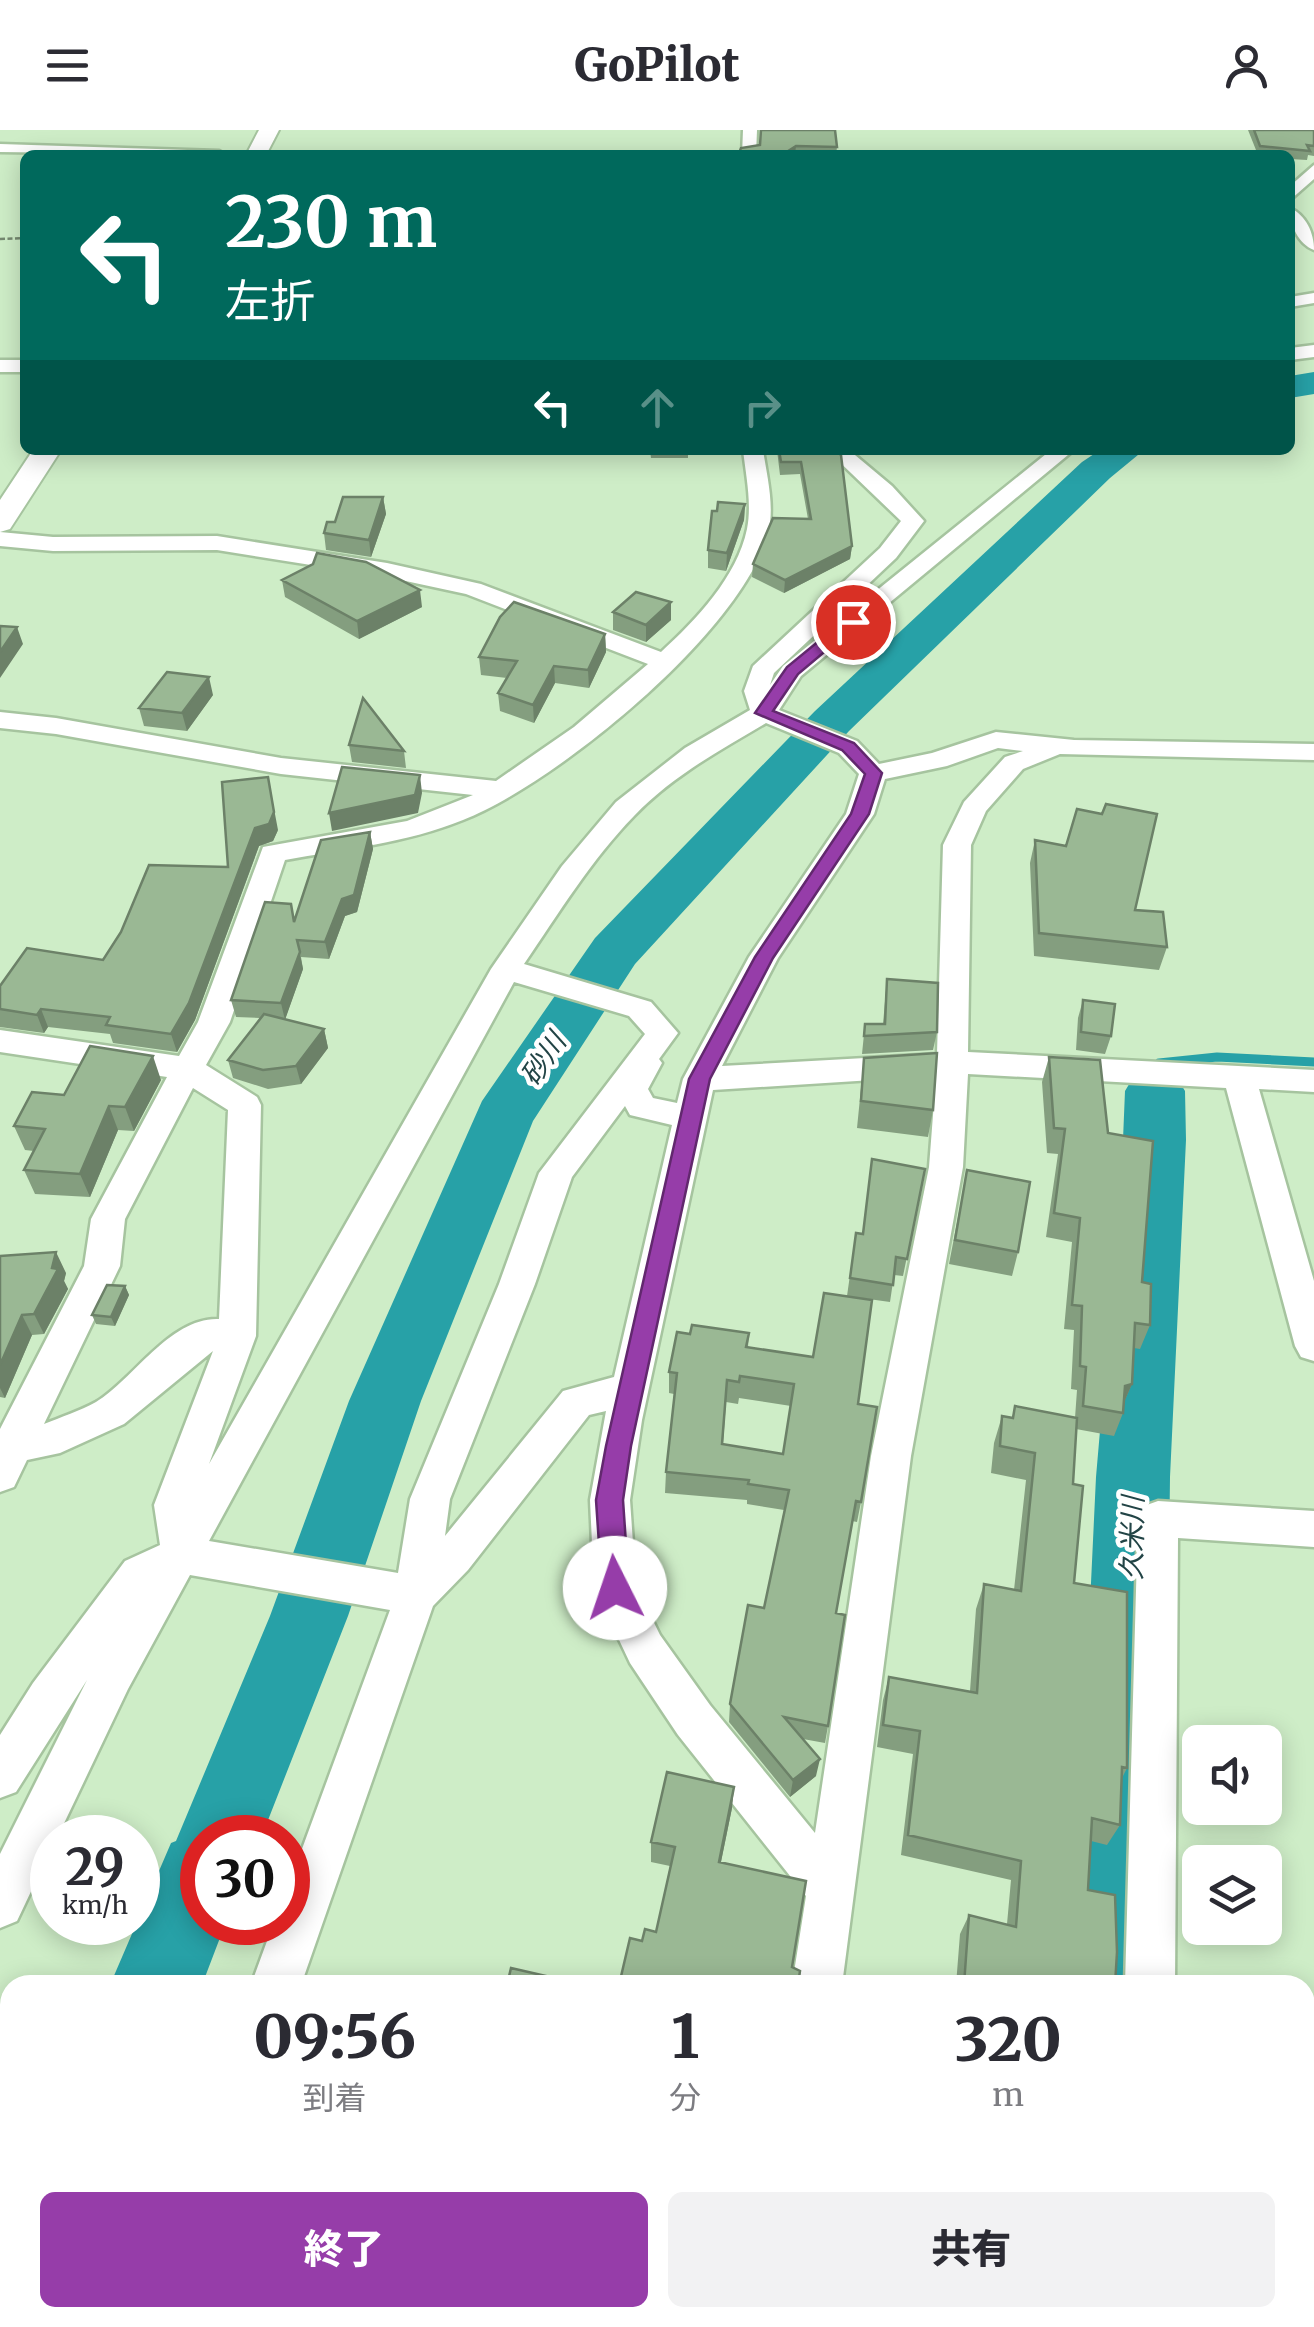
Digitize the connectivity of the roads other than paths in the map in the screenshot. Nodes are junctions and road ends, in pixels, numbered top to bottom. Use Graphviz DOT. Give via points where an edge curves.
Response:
graph roads {
  1 [pos="0,148"];
  2 [pos="63,150"];
  3 [pos="1295,219"];
  4 [pos="1314,245"];
  5 [pos="44,455"];
  6 [pos="753,455"];
  7 [pos="843,455"];
  8 [pos="1058,455"];
  9 [pos="0,523"];
  10 [pos="0,539"];
  11 [pos="666,662"];
  12 [pos="772,717"];
  13 [pos="0,720"];
  14 [pos="1058,746"];
  15 [pos="1314,752"];
  16 [pos="874,773"];
  17 [pos="503,790"];
  18 [pos="506,969"];
  19 [pos="662,1033"];
  20 [pos="5,1050"];
  21 [pos="952,1066"];
  22 [pos="188,1070"];
  23 [pos="1239,1077"];
  24 [pos="700,1079"];
  25 [pos="1314,1080"];
  26 [pos="689,1117"];
  27 [pos="237,1336"];
  28 [pos="1314,1346"];
  29 [pos="631,1389"];
  30 [pos="4,1456"];
  31 [pos="1314,1529"];
  32 [pos="182,1555"];
  33 [pos="416,1595"];
  34 [pos="0,1776"];
  35 [pos="829,1887"];
  36 [pos="0,1904"];
  37 [pos="280,1975"];
  38 [pos="818,1975"];
  39 [pos="1150,1975"];
  1 -- 2 [label="street"];
  3 -- 4 [label="street"];
  5 -- 9 [label="main road"];
  6 -- 11 [label="street" via="757,534 725,594"];
  7 -- 12 [label="street" via="913,521 888,553 762,671 756,691"];
  8 -- 12 [label="street" via="792,670"];
  10 -- 11 [label="street" via="217,543 386,570 473,589"];
  11 -- 17 [label="street" via="601,720"];
  12 -- 16 [label="street" via="848,747"];
  12 -- 18 [label="street" via="694,754 626,808 572,872"];
  13 -- 17 [label="street" via="282,766"];
  14 -- 15 [label="street"];
  14 -- 16 [label="street" via="996,740"];
  14 -- 21 [label="street" via="1014,762 974,808 957,845"];
  16 -- 24 [label="street" via="860,814 764,957"];
  17 -- 22 [label="street" via="453,815 273,853 214,1022"];
  18 -- 19 [label="street" via="640,1009"];
  18 -- 32 [label="street"];
  19 -- 26 [label="street" via="632,1089 642,1107"];
  19 -- 33 [label="street" via="556,1173 430,1499"];
  20 -- 22 [label="street"];
  21 -- 23 [label="street"];
  21 -- 24 [label="street"];
  21 -- 35 [label="street" via="946,1167 890,1456"];
  22 -- 27 [label="street" via="245,1104"];
  22 -- 30 [label="street" via="108,1219 102,1266"];
  23 -- 25 [label="street"];
  23 -- 28 [label="street"];
  24 -- 26 [label="street"];
  26 -- 29 [label="street"];
  27 -- 30 [label="street" via="213,1333 110,1413"];
  27 -- 32 [label="street" via="174,1505"];
  29 -- 33 [label="street" via="577,1402"];
  29 -- 35 [label="street" via="610,1500 615,1588 644,1649 694,1720"];
  31 -- 39 [label="street" via="1158,1519"];
  32 -- 33 [label="street"];
  32 -- 34 [label="street" via="140,1574"];
  32 -- 36 [label="street" via="112,1674"];
  33 -- 37 [label="street"];
  35 -- 38 [label="street"];
}
